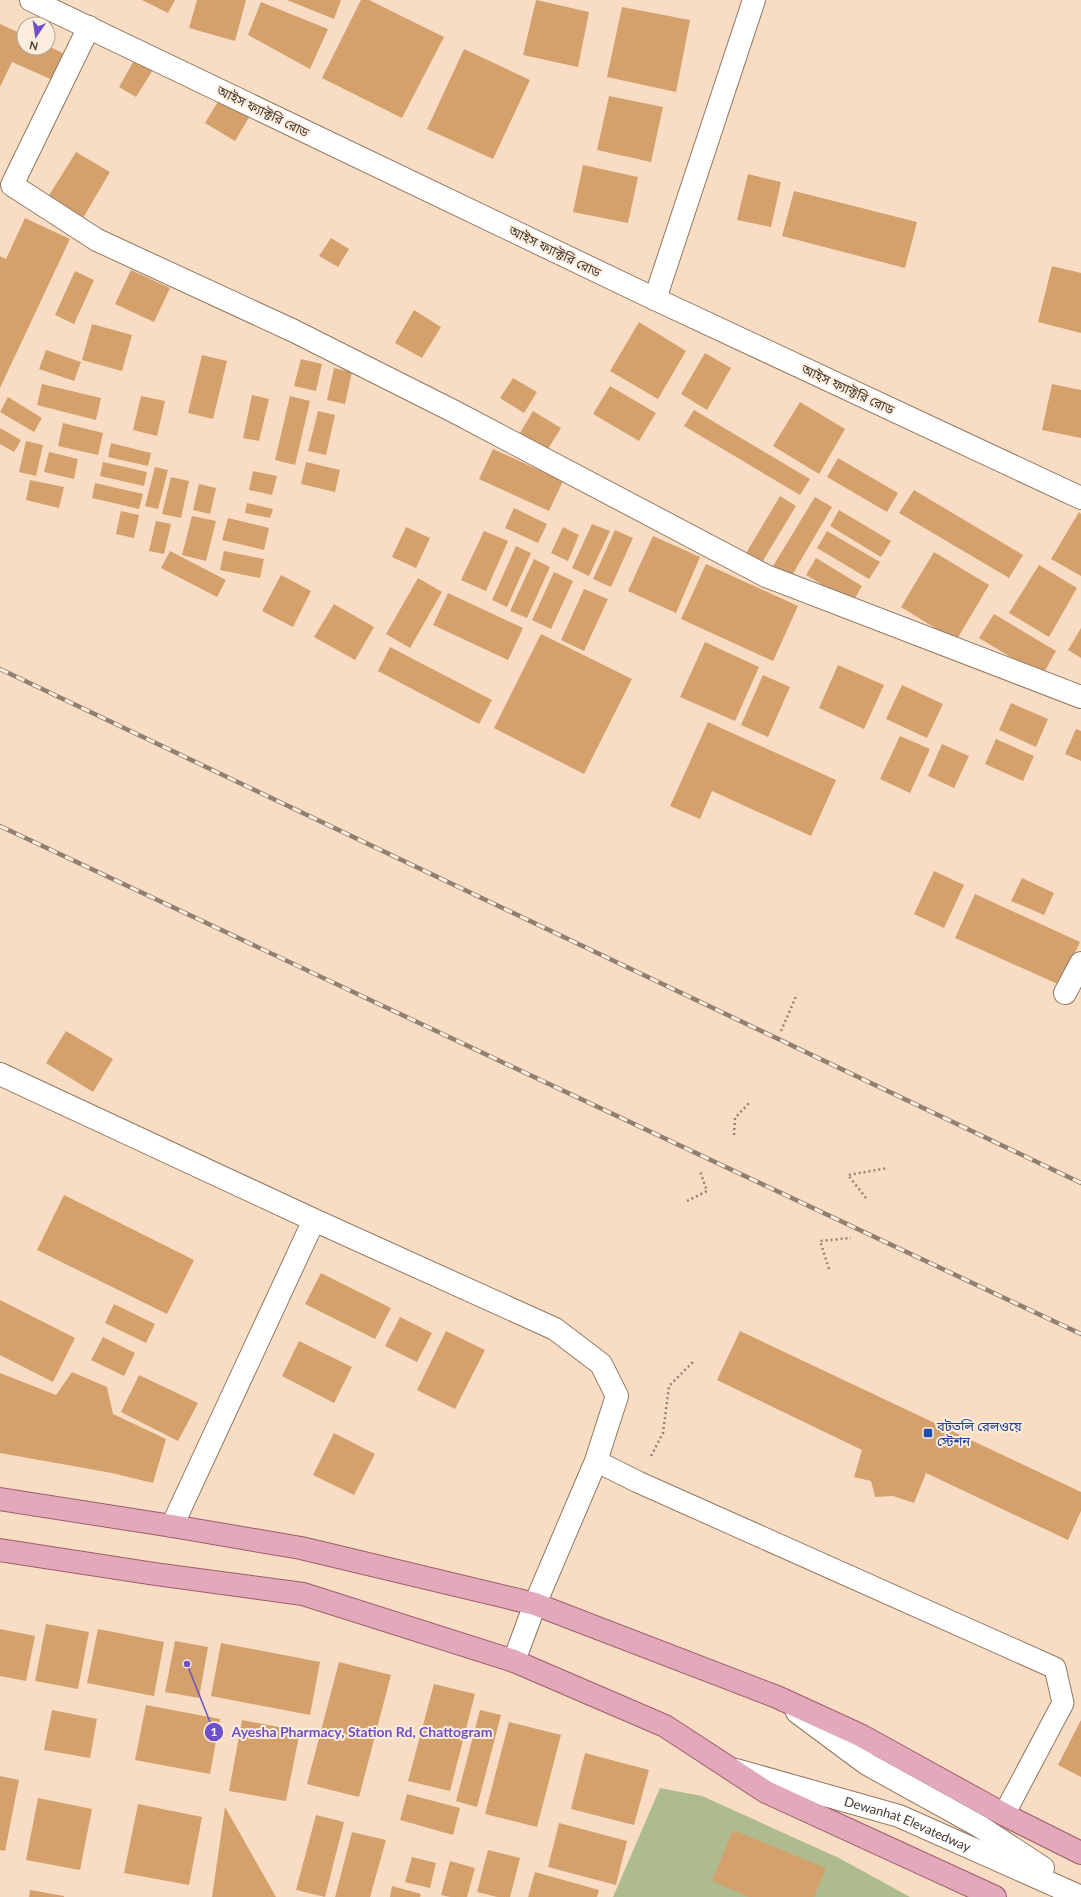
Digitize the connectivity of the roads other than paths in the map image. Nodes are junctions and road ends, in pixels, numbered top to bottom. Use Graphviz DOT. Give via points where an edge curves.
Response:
graph roads {
  1 [pos="31,0"];
  2 [pos="754,0"];
  3 [pos="89,27"];
  4 [pos="655,299"];
  5 [pos="1081,498"];
  6 [pos="1081,696"];
  7 [pos="1081,963"];
  8 [pos="1065,993"];
  9 [pos="0,1074"];
  10 [pos="314,1220"];
  11 [pos="596,1461"];
  12 [pos="0,1499"];
  13 [pos="172,1526"];
  14 [pos="0,1550"];
  15 [pos="535,1604"];
  16 [pos="514,1661"];
  17 [pos="777,1696"];
  18 [pos="728,1768"];
  19 [pos="1005,1815"];
  20 [pos="1081,1852"];
  21 [pos="1081,1892"];
  22 [pos="995,1897"];
  23 [pos="1081,1897"];
  1 -- 3 [label="street, আইস ফ্যাক্টরি রোড"];
  2 -- 4 [label="street"];
  3 -- 4 [label="street, আইস ফ্যাক্টরি রোড"];
  3 -- 6 [label="street" via="12,185 97,240 294,331 766,576"];
  4 -- 5 [label="street, আইস ফ্যাক্টরি রোড"];
  7 -- 8 [label="street"];
  9 -- 10 [label="street"];
  10 -- 11 [label="street" via="555,1329 600,1364 617,1396"];
  10 -- 13 [label="street"];
  11 -- 15 [label="street"];
  11 -- 19 [label="lane" via="1055,1668 1063,1703"];
  12 -- 13 [label="main road"];
  13 -- 15 [label="main road" via="300,1548"];
  14 -- 16 [label="main road" via="303,1594"];
  15 -- 16 [label="street"];
  15 -- 17 [label="main road"];
  16 -- 18 [label="main road" via="665,1726"];
  17 -- 19 [label="main road" via="862,1736"];
  17 -- 21 [label="street, Dewanhat Elevatedway" via="868,1764 979,1826"];
  18 -- 22 [label="main road" via="766,1792"];
  18 -- 23 [label="street, Dewanhat Elevatedway" via="898,1816"];
  19 -- 20 [label="main road"];
}
